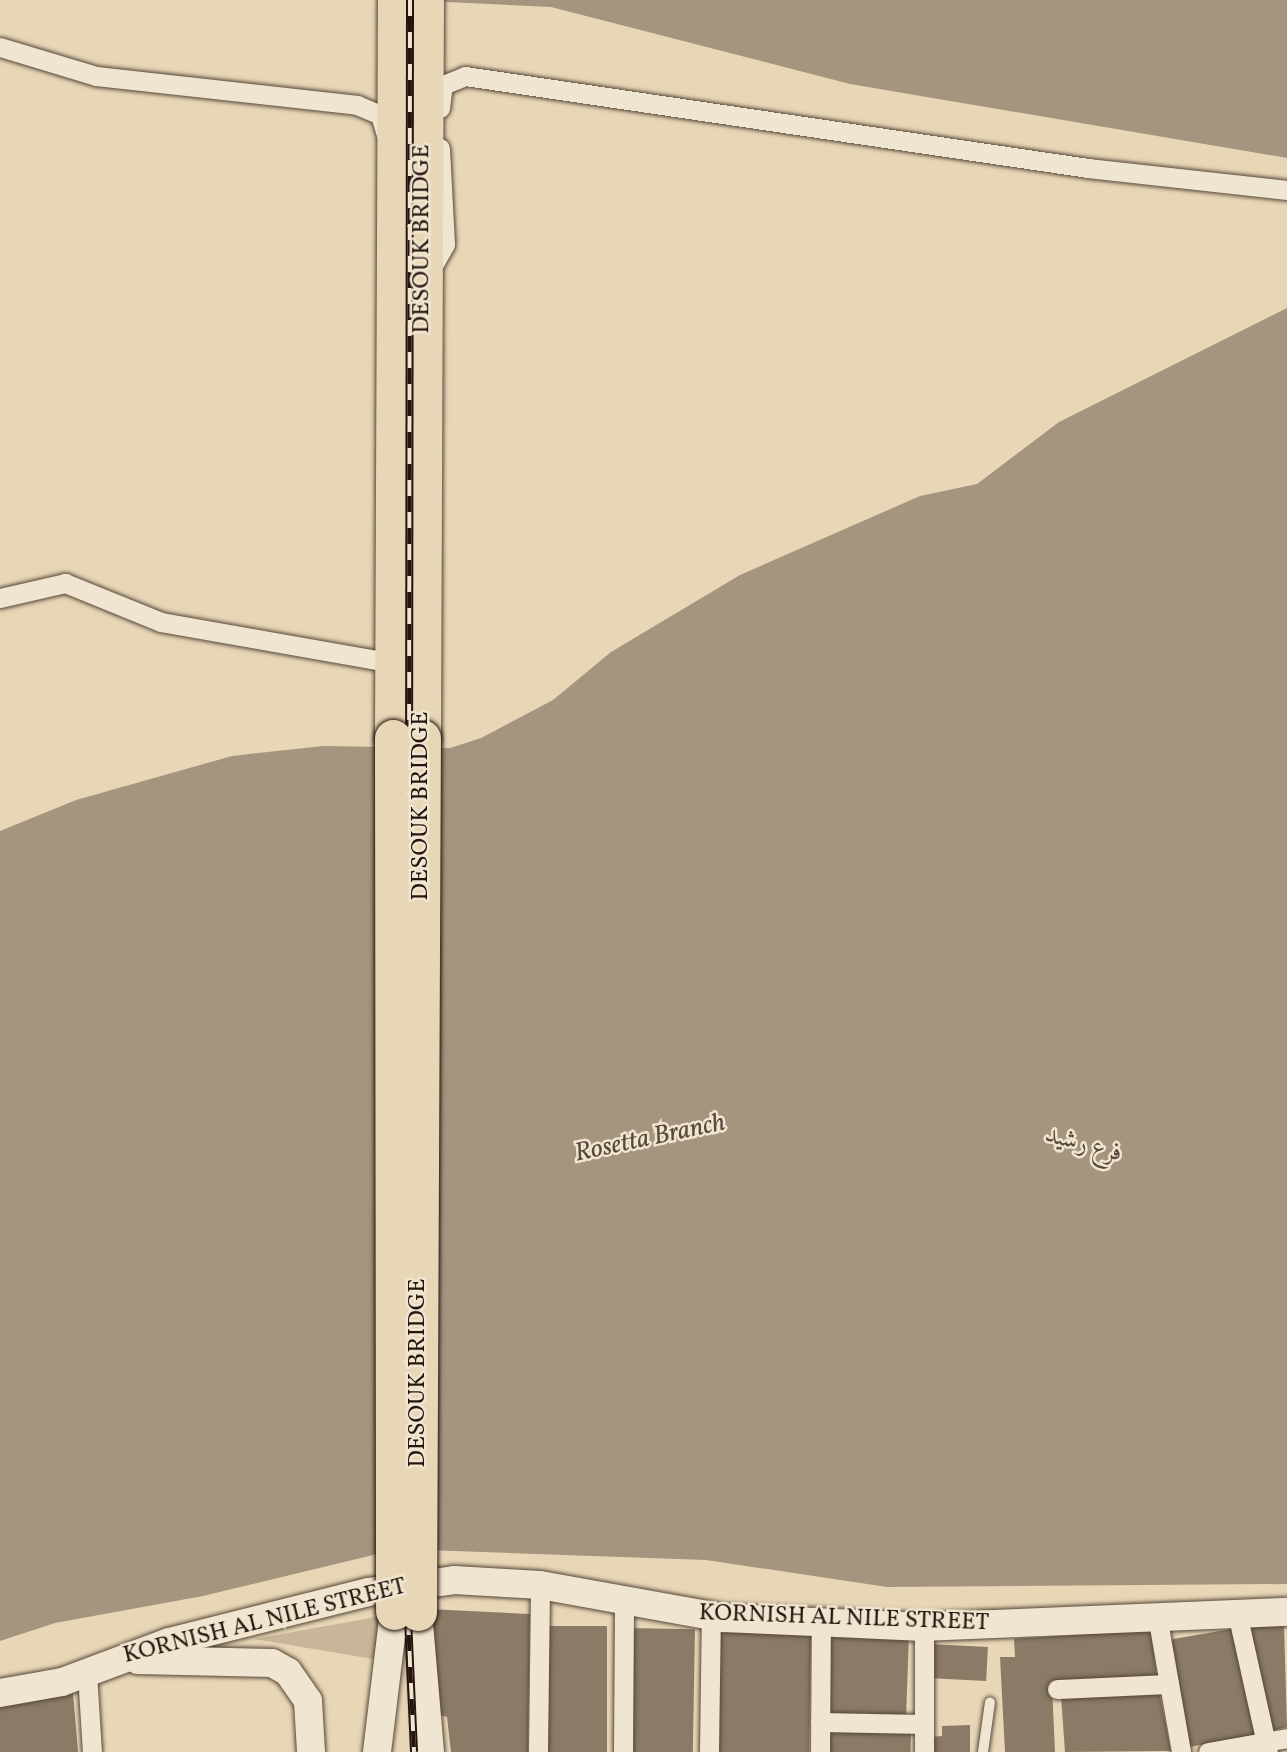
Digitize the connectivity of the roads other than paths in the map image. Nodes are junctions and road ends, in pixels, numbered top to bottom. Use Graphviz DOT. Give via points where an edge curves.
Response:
graph roads {
  1 [pos="396,0"];
  2 [pos="425,0"];
  3 [pos="0,47"];
  4 [pos="1287,190"];
  5 [pos="409,198"];
  6 [pos="423,280"];
  7 [pos="395,316"];
  8 [pos="0,598"];
  9 [pos="393,663"];
  10 [pos="407,738"];
  11 [pos="540,1585"];
  12 [pos="624,1601"];
  13 [pos="406,1611"];
  14 [pos="1287,1612"];
  15 [pos="711,1617"];
  16 [pos="1238,1617"];
  17 [pos="1158,1621"];
  18 [pos="821,1623"];
  19 [pos="924,1628"];
  20 [pos="113,1661"];
  21 [pos="87,1673"];
  22 [pos="1169,1684"];
  23 [pos="1057,1689"];
  24 [pos="0,1693"];
  25 [pos="990,1702"];
  26 [pos="820,1722"];
  27 [pos="924,1724"];
  28 [pos="1287,1738"];
  29 [pos="1267,1747"];
  30 [pos="92,1752"];
  31 [pos="310,1752"];
  32 [pos="377,1752"];
  33 [pos="430,1752"];
  34 [pos="538,1752"];
  35 [pos="623,1752"];
  36 [pos="709,1752"];
  37 [pos="820,1752"];
  38 [pos="924,1752"];
  39 [pos="983,1752"];
  40 [pos="1181,1752"];
  41 [pos="1208,1752"];
  1 -- 5 [label="highway, DESOUK BRIDGE"];
  2 -- 5 [label="highway, DESOUK BRIDGE"];
  3 -- 7 [label="street" via="96,76 358,105 380,115 386,126 381,301"];
  4 -- 6 [label="street" via="1088,168 465,76 449,79 439,92 445,244"];
  5 -- 6 [label="highway, DESOUK BRIDGE"];
  5 -- 7 [label="highway, DESOUK BRIDGE"];
  6 -- 10 [label="highway, DESOUK BRIDGE"];
  7 -- 9 [label="highway, DESOUK BRIDGE"];
  8 -- 9 [label="street" via="65,583 161,622"];
  9 -- 10 [label="highway, DESOUK BRIDGE"];
  10 -- 13 [label="highway, DESOUK BRIDGE, bridge"];
  11 -- 12 [label="main road, KORNISH AL NILE STREET"];
  11 -- 20 [label="main road, KORNISH AL NILE STREET" via="411,1584"];
  11 -- 34 [label="street"];
  12 -- 15 [label="main road, KORNISH AL NILE STREET"];
  12 -- 35 [label="street"];
  13 -- 32 [label="main road"];
  13 -- 33 [label="main road"];
  14 -- 16 [label="main road, KORNISH AL NILE STREET"];
  15 -- 18 [label="main road, KORNISH AL NILE STREET"];
  15 -- 36 [label="street"];
  16 -- 17 [label="main road, KORNISH AL NILE STREET"];
  16 -- 29 [label="street"];
  17 -- 19 [label="main road, KORNISH AL NILE STREET"];
  17 -- 22 [label="street"];
  18 -- 19 [label="main road, KORNISH AL NILE STREET"];
  18 -- 26 [label="street"];
  19 -- 27 [label="street"];
  20 -- 21 [label="main road, KORNISH AL NILE STREET"];
  20 -- 31 [label="main road" via="272,1663 294,1678 308,1701"];
  21 -- 24 [label="main road, KORNISH AL NILE STREET"];
  21 -- 30 [label="street"];
  22 -- 23 [label="street"];
  22 -- 40 [label="street"];
  25 -- 39 [label="lane"];
  26 -- 27 [label="street"];
  26 -- 37 [label="street"];
  27 -- 38 [label="street"];
  28 -- 29 [label="street"];
  29 -- 41 [label="street"];
}
